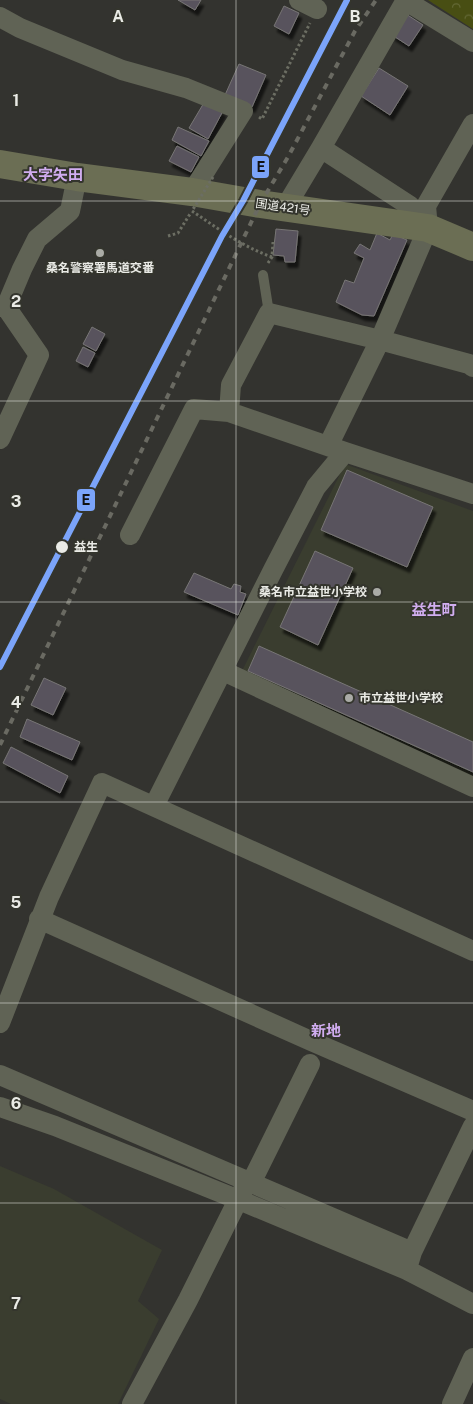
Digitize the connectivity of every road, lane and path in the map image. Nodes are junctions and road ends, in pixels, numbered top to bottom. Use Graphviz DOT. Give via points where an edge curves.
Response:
graph roads {
  1 [pos="299,0"];
  2 [pos="406,1"];
  3 [pos="317,9"];
  4 [pos="0,17"];
  5 [pos="473,42"];
  6 [pos="243,111"];
  7 [pos="473,124"];
  8 [pos="321,148"];
  9 [pos="0,164"];
  10 [pos="77,177"];
  11 [pos="199,193"];
  12 [pos="285,208"];
  13 [pos="423,227"];
  14 [pos="168,236"];
  15 [pos="273,242"];
  16 [pos="473,247"];
  17 [pos="272,258"];
  18 [pos="262,274"];
  19 [pos="3,307"];
  20 [pos="269,313"];
  21 [pos="380,340"];
  22 [pos="473,367"];
  23 [pos="229,412"];
  24 [pos="0,439"];
  25 [pos="337,449"];
  26 [pos="473,494"];
  27 [pos="130,535"];
  28 [pos="223,671"];
  29 [pos="473,787"];
  30 [pos="154,806"];
  31 [pos="39,919"];
  32 [pos="473,952"];
  33 [pos="0,1023"];
  34 [pos="310,1064"];
  35 [pos="0,1075"];
  36 [pos="0,1107"];
  37 [pos="473,1112"];
  38 [pos="473,1126"];
  39 [pos="249,1182"];
  40 [pos="239,1200"];
  41 [pos="410,1261"];
  42 [pos="473,1304"];
  43 [pos="473,1358"];
  44 [pos="132,1404"];
  45 [pos="452,1404"];
  1 -- 3 [label="street"];
  2 -- 5 [label="street"];
  2 -- 8 [label="street"];
  3 -- 6 [label="path" via="262,119"];
  4 -- 6 [label="street" via="122,70 186,88"];
  6 -- 11 [label="street"];
  7 -- 13 [label="street" via="426,206"];
  8 -- 12 [label="street"];
  8 -- 13 [label="street" via="410,206"];
  9 -- 10 [label="highway, 国道421号"];
  10 -- 11 [label="highway, 国道421号"];
  10 -- 19 [label="street" via="70,211 37,239"];
  11 -- 11 [label="path, bridge"];
  11 -- 12 [label="highway, 国道421号"];
  11 -- 14 [label="path" via="178,233"];
  11 -- 17 [label="path, bridge" via="232,238"];
  12 -- 13 [label="highway, 国道421号"];
  13 -- 16 [label="highway, 国道421号"];
  13 -- 21 [label="street"];
  15 -- 17 [label="path"];
  17 -- 18 [label="path"];
  18 -- 20 [label="lane"];
  19 -- 24 [label="street" via="39,355"];
  20 -- 21 [label="street"];
  20 -- 23 [label="street" via="231,384"];
  21 -- 22 [label="street"];
  21 -- 25 [label="street"];
  23 -- 25 [label="street"];
  23 -- 27 [label="street" via="194,409"];
  25 -- 26 [label="street"];
  25 -- 28 [label="street"];
  28 -- 29 [label="street"];
  28 -- 30 [label="street"];
  30 -- 31 [label="street" via="102,783"];
  30 -- 32 [label="street"];
  31 -- 33 [label="street"];
  31 -- 37 [label="street"];
  34 -- 39 [label="street"];
  35 -- 39 [label="street"];
  36 -- 40 [label="street"];
  38 -- 41 [label="street"];
  39 -- 40 [label="street"];
  39 -- 41 [label="street"];
  40 -- 41 [label="street"];
  40 -- 44 [label="street"];
  41 -- 42 [label="street"];
  43 -- 45 [label="street"];
}
